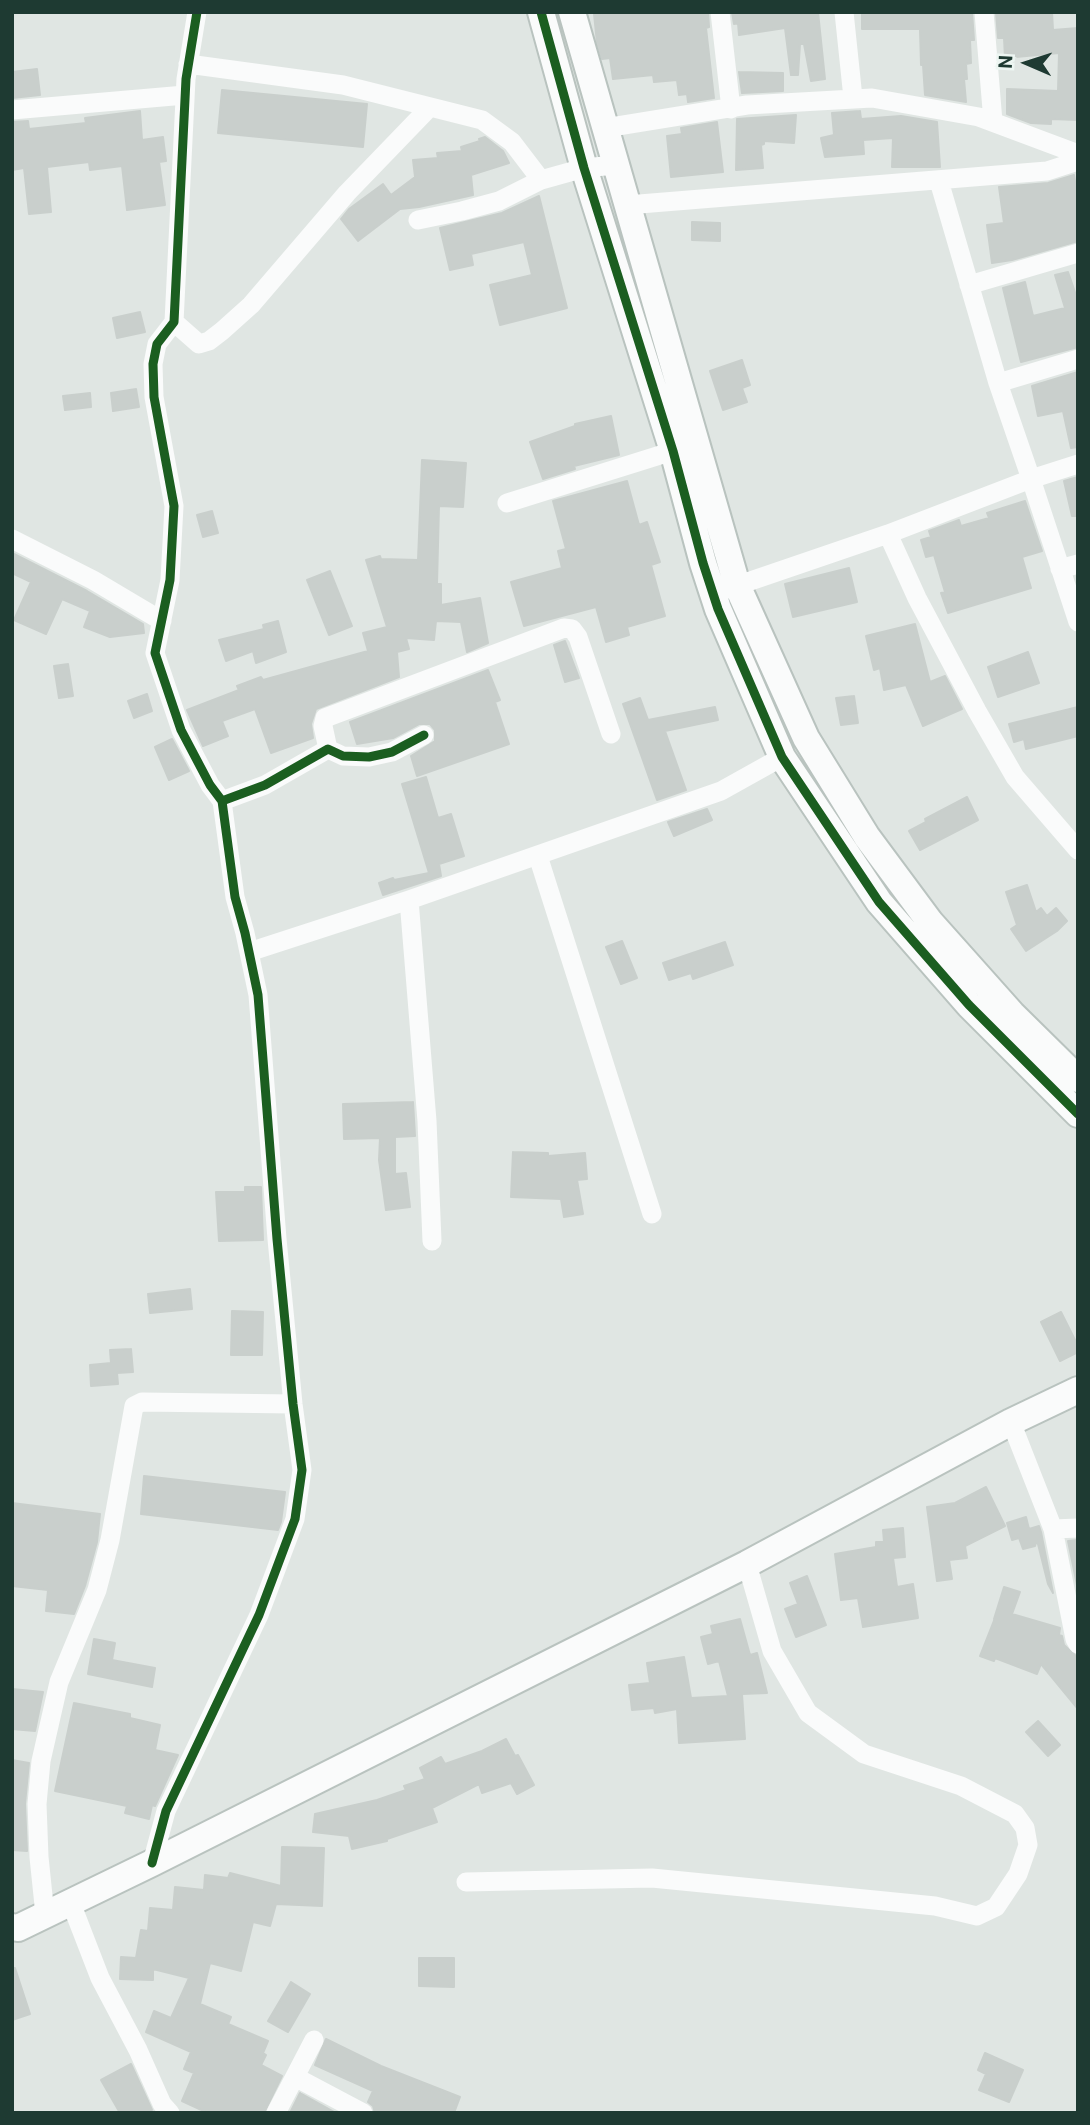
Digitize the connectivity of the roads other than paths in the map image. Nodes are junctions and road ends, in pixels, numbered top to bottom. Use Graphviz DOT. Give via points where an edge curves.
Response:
graph roads {
  1 [pos="197,12"];
  2 [pos="541,12"];
  3 [pos="572,12"];
  4 [pos="720,12"];
  5 [pos="844,12"];
  6 [pos="984,12"];
  7 [pos="188,65"];
  8 [pos="185,94"];
  9 [pos="853,98"];
  10 [pos="429,108"];
  11 [pos="731,109"];
  12 [pos="12,110"];
  13 [pos="993,122"];
  14 [pos="605,128"];
  15 [pos="1078,154"];
  16 [pos="1078,161"];
  17 [pos="615,165"];
  18 [pos="584,168"];
  19 [pos="541,180"];
  20 [pos="939,181"];
  21 [pos="627,205"];
  22 [pos="418,220"];
  23 [pos="1078,253"];
  24 [pos="969,285"];
  25 [pos="174,322"];
  26 [pos="1078,359"];
  27 [pos="998,383"];
  28 [pos="673,451"];
  29 [pos="1078,464"];
  30 [pos="1031,480"];
  31 [pos="507,503"];
  32 [pos="888,534"];
  33 [pos="12,539"];
  34 [pos="1069,566"];
  35 [pos="725,590"];
  36 [pos="162,621"];
  37 [pos="1078,622"];
  38 [pos="611,734"];
  39 [pos="424,735"];
  40 [pos="328,749"];
  41 [pos="782,757"];
  42 [pos="222,801"];
  43 [pos="1078,850"];
  44 [pos="538,856"];
  45 [pos="409,900"];
  46 [pos="249,952"];
  47 [pos="1078,1079"];
  48 [pos="1078,1114"];
  49 [pos="652,1214"];
  50 [pos="432,1241"];
  51 [pos="1078,1390"];
  52 [pos="293,1404"];
  53 [pos="1011,1422"];
  54 [pos="1078,1528"];
  55 [pos="1053,1529"];
  56 [pos="747,1564"];
  57 [pos="1078,1644"];
  58 [pos="152,1863"];
  59 [pos="466,1882"];
  60 [pos="71,1903"];
  61 [pos="45,1916"];
  62 [pos="14,1932"];
  63 [pos="314,2040"];
  64 [pos="295,2077"];
  65 [pos="166,2112"];
  66 [pos="276,2113"];
  67 [pos="363,2113"];
  1 -- 7 [label="street"];
  2 -- 18 [label="street"];
  3 -- 14 [label="street"];
  4 -- 11 [label="street"];
  5 -- 9 [label="street"];
  6 -- 13 [label="street"];
  7 -- 8 [label="street"];
  7 -- 10 [label="street" via="344,85"];
  8 -- 12 [label="street"];
  8 -- 25 [label="street"];
  9 -- 11 [label="street"];
  9 -- 13 [label="street"];
  10 -- 19 [label="street" via="482,120 512,142"];
  10 -- 25 [label="street" via="347,193 251,305 222,331 199,344"];
  11 -- 14 [label="street"];
  13 -- 15 [label="street"];
  14 -- 17 [label="street"];
  16 -- 20 [label="street" via="1047,171"];
  17 -- 18 [label="street"];
  17 -- 21 [label="street"];
  18 -- 19 [label="street"];
  18 -- 28 [label="street"];
  19 -- 22 [label="street" via="499,201"];
  20 -- 21 [label="street"];
  20 -- 24 [label="street"];
  21 -- 35 [label="street"];
  23 -- 24 [label="street"];
  24 -- 27 [label="street"];
  25 -- 36 [label="street" via="157,344 153,363 174,506 170,580"];
  26 -- 27 [label="street"];
  27 -- 30 [label="street"];
  28 -- 31 [label="street"];
  28 -- 35 [label="street"];
  29 -- 30 [label="street"];
  30 -- 32 [label="street"];
  30 -- 34 [label="street"];
  32 -- 35 [label="street"];
  32 -- 43 [label="street" via="917,598 1015,777"];
  33 -- 36 [label="street"];
  34 -- 37 [label="street"];
  35 -- 41 [label="street"];
  35 -- 47 [label="street" via="806,738 867,837 930,922"];
  36 -- 42 [label="street" via="155,653 181,730"];
  38 -- 40 [label="street" via="578,637 564,628 325,718"];
  39 -- 40 [label="street" via="392,752 369,757 343,756"];
  40 -- 42 [label="street" via="265,785"];
  41 -- 44 [label="street" via="721,791"];
  41 -- 48 [label="street" via="879,902 969,1005"];
  42 -- 46 [label="street" via="235,897"];
  44 -- 45 [label="street"];
  44 -- 49 [label="street"];
  45 -- 46 [label="street"];
  45 -- 50 [label="street"];
  46 -- 52 [label="street" via="258,995"];
  51 -- 53 [label="street"];
  52 -- 58 [label="street" via="302,1469 295,1519 259,1615 166,1811"];
  52 -- 61 [label="street" via="142,1402 134,1406 107,1552 97,1590 59,1682 41,1761 37,1804"];
  53 -- 55 [label="street"];
  53 -- 56 [label="street"];
  54 -- 55 [label="street"];
  55 -- 57 [label="street"];
  56 -- 58 [label="street"];
  56 -- 59 [label="street" via="772,1651 808,1713 864,1754 961,1786 1015,1814 1025,1828 1028,1845 1018,1874 996,1907 977,1916 935,1906 652,1878"];
  58 -- 60 [label="street"];
  60 -- 61 [label="street"];
  60 -- 65 [label="street" via="100,1978"];
  61 -- 62 [label="street"];
  63 -- 64 [label="street"];
  64 -- 66 [label="street"];
  64 -- 67 [label="street"];
}
